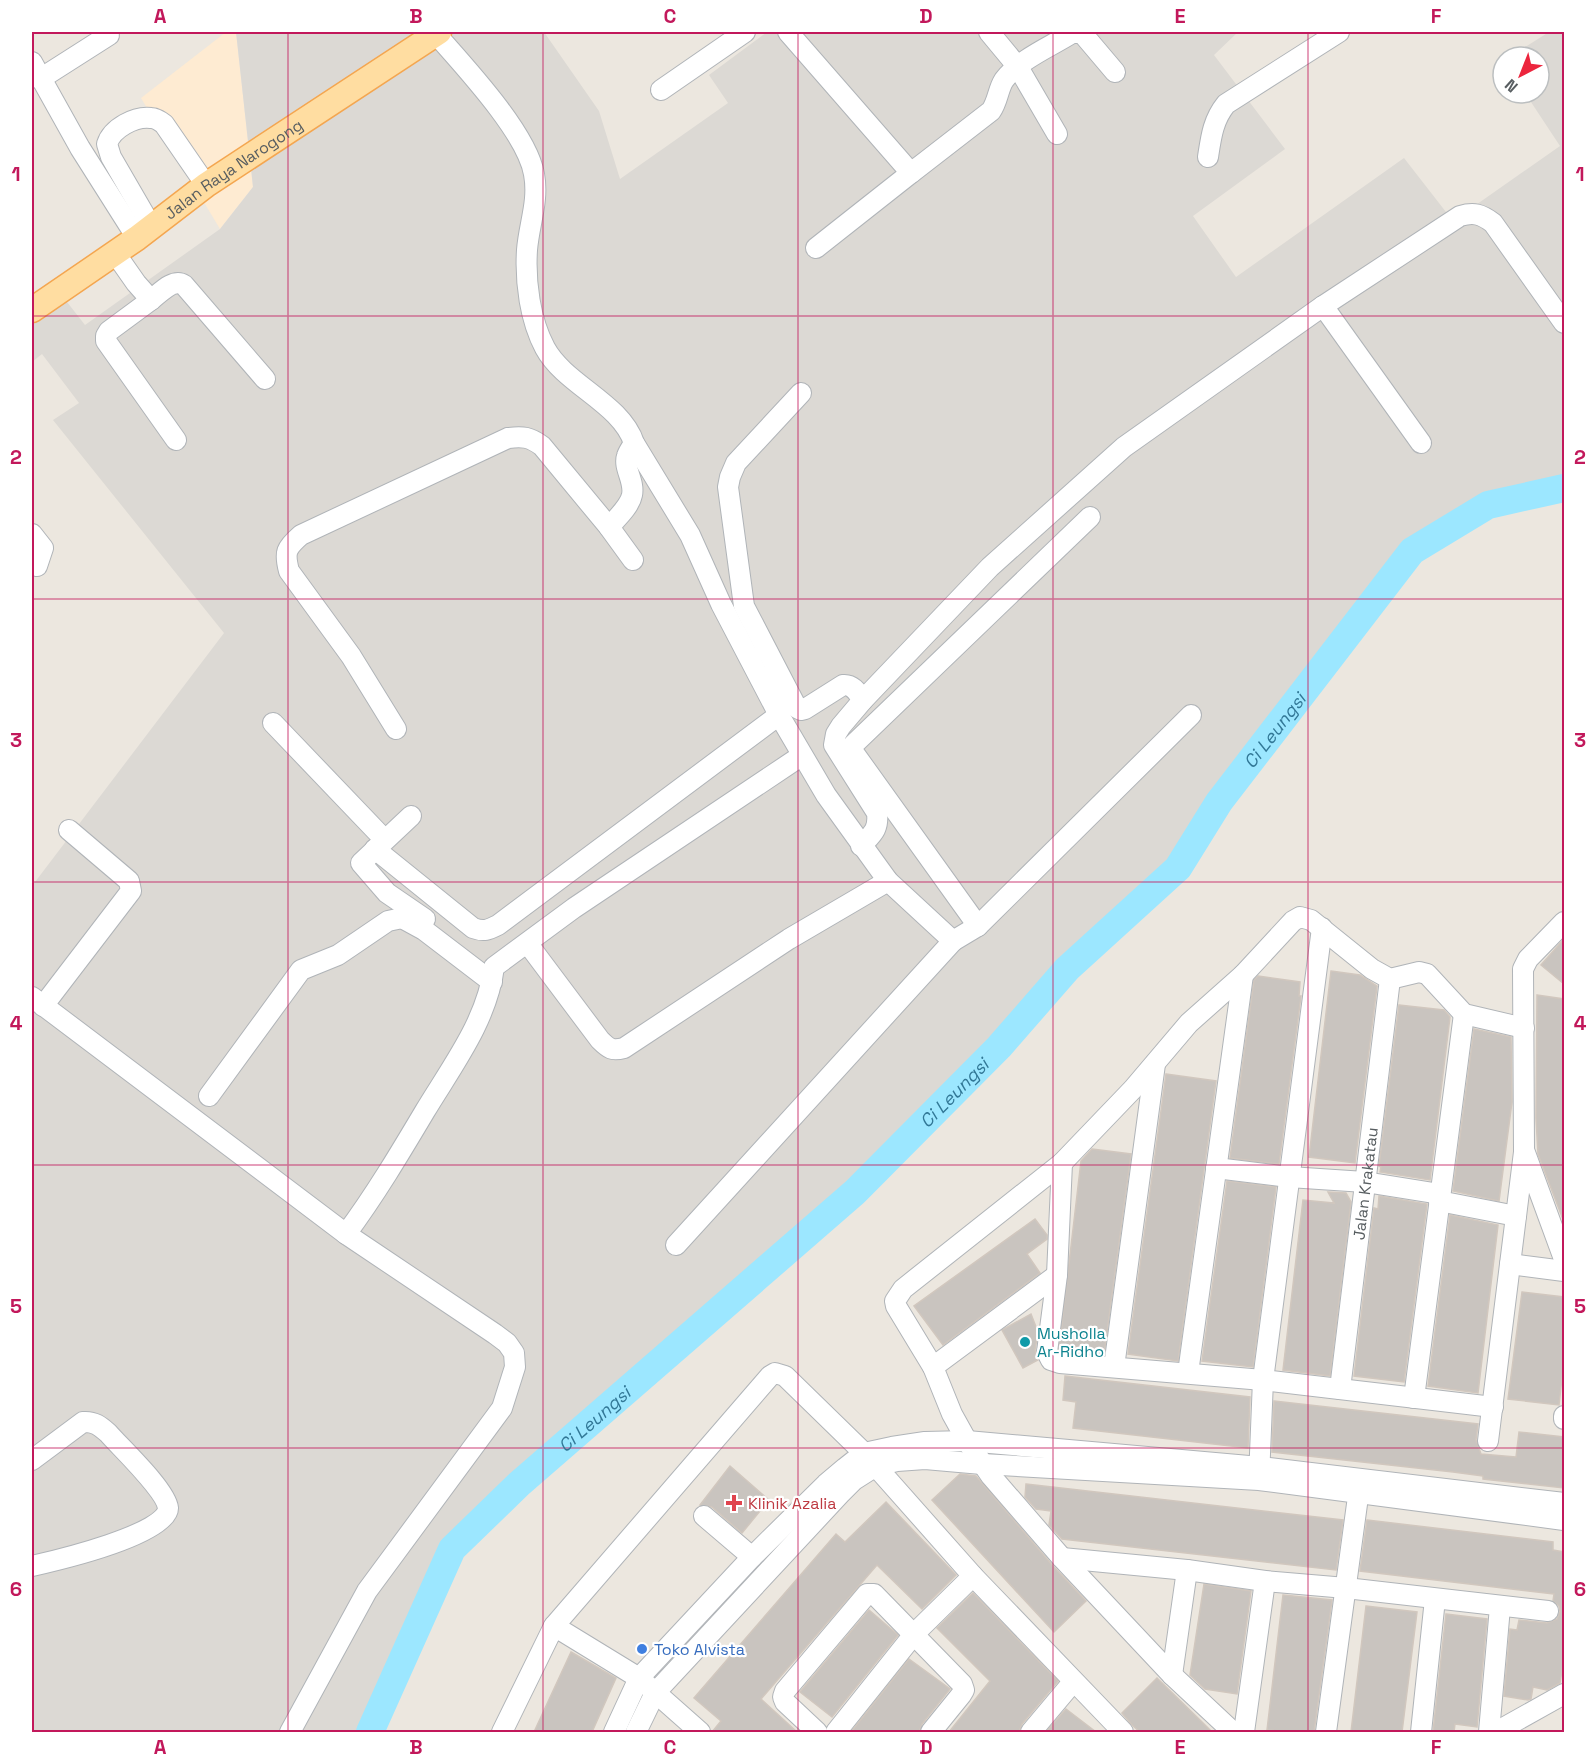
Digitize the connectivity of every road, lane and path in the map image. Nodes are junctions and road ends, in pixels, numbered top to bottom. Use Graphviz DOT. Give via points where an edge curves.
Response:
graph roads {
  1 [pos="745,32"];
  2 [pos="788,32"];
  3 [pos="989,32"];
  4 [pos="1339,32"];
  5 [pos="437,33"];
  6 [pos="109,35"];
  7 [pos="1018,67"];
  8 [pos="36,71"];
  9 [pos="1114,72"];
  10 [pos="661,90"];
  11 [pos="1057,134"];
  12 [pos="1208,157"];
  13 [pos="910,173"];
  14 [pos="206,185"];
  15 [pos="144,232"];
  16 [pos="816,248"];
  17 [pos="115,254"];
  18 [pos="151,300"];
  19 [pos="1323,306"];
  20 [pos="32,310"];
  21 [pos="1564,323"];
  22 [pos="265,379"];
  23 [pos="801,393"];
  24 [pos="176,440"];
  25 [pos="634,443"];
  26 [pos="1421,443"];
  27 [pos="1090,517"];
  28 [pos="609,527"];
  29 [pos="32,534"];
  30 [pos="633,560"];
  31 [pos="37,566"];
  32 [pos="990,567"];
  33 [pos="1014,589"];
  34 [pos="863,700"];
  35 [pos="779,715"];
  36 [pos="1191,715"];
  37 [pos="273,723"];
  38 [pos="396,729"];
  39 [pos="801,756"];
  40 [pos="411,816"];
  41 [pos="69,830"];
  42 [pos="380,844"];
  43 [pos="861,846"];
  44 [pos="888,881"];
  45 [pos="1564,922"];
  46 [pos="978,926"];
  47 [pos="1322,928"];
  48 [pos="953,941"];
  49 [pos="528,944"];
  50 [pos="493,975"];
  51 [pos="1243,975"];
  52 [pos="1390,979"];
  53 [pos="37,1002"];
  54 [pos="1464,1014"];
  55 [pos="1524,1028"];
  56 [pos="1155,1064"];
  57 [pos="209,1096"];
  58 [pos="1524,1150"];
  59 [pos="1062,1164"];
  60 [pos="1216,1168"];
  61 [pos="1289,1177"];
  62 [pos="1365,1182"];
  63 [pos="1440,1198"];
  64 [pos="1516,1216"];
  65 [pos="346,1234"];
  66 [pos="676,1245"];
  67 [pos="1564,1259"];
  68 [pos="1510,1264"];
  69 [pos="1564,1271"];
  70 [pos="1057,1275"];
  71 [pos="933,1367"];
  72 [pos="1114,1367"];
  73 [pos="1188,1373"];
  74 [pos="1263,1380"];
  75 [pos="1340,1389"];
  76 [pos="1414,1398"];
  77 [pos="1492,1407"];
  78 [pos="967,1441"];
  79 [pos="1488,1442"];
  80 [pos="32,1460"];
  81 [pos="870,1460"];
  82 [pos="982,1464"];
  83 [pos="1259,1473"];
  84 [pos="1359,1486"];
  85 [pos="1564,1503"];
  86 [pos="704,1516"];
  87 [pos="1564,1520"];
  88 [pos="752,1557"];
  89 [pos="1062,1558"];
  90 [pos="32,1566"];
  91 [pos="1187,1570"];
  92 [pos="973,1576"];
  93 [pos="1265,1581"];
  94 [pos="1346,1588"];
  95 [pos="1435,1599"];
  96 [pos="1500,1607"];
  97 [pos="1548,1611"];
  98 [pos="554,1626"];
  99 [pos="915,1633"];
  100 [pos="1172,1675"];
  101 [pos="639,1678"];
  102 [pos="1073,1682"];
  103 [pos="655,1693"];
  104 [pos="1564,1694"];
  105 [pos="291,1732"];
  106 [pos="502,1732"];
  107 [pos="614,1732"];
  108 [pos="636,1732"];
  109 [pos="699,1732"];
  110 [pos="817,1732"];
  111 [pos="836,1732"];
  112 [pos="932,1732"];
  113 [pos="1031,1732"];
  114 [pos="1123,1732"];
  115 [pos="1233,1732"];
  116 [pos="1244,1732"];
  117 [pos="1326,1732"];
  118 [pos="1421,1732"];
  119 [pos="1489,1732"];
  120 [pos="1496,1732"];
  1 -- 10 [label="street"];
  2 -- 13 [label="street"];
  3 -- 7 [label="street"];
  4 -- 12 [label="street" via="1226,104 1214,124"];
  5 -- 14 [label="main road, Jalan Raya Narogong"];
  5 -- 25 [label="street" via="510,125 529,157 536,190 527,250 529,294 545,349 623,424"];
  6 -- 8 [label="street"];
  7 -- 9 [label="street" via="1077,32 1086,36"];
  7 -- 11 [label="street"];
  7 -- 13 [label="street" via="1004,81 991,111"];
  8 -- 15 [label="street"];
  13 -- 16 [label="street"];
  14 -- 15 [label="main road, Jalan Raya Narogong"];
  14 -- 15 [label="street" via="164,124 154,118 140,118 115,130 107,144"];
  15 -- 17 [label="main road, Jalan Raya Narogong"];
  17 -- 18 [label="street"];
  17 -- 20 [label="main road, Jalan Raya Narogong"];
  18 -- 22 [label="street" via="174,283 184,285"];
  18 -- 24 [label="street" via="109,331 106,341"];
  19 -- 21 [label="street" via="1460,216 1473,212 1493,223"];
  19 -- 26 [label="street"];
  19 -- 32 [label="street" via="1124,447"];
  23 -- 34 [label="street" via="736,463 730,477 728,488 744,606 797,708 805,709 848,684"];
  25 -- 28 [label="street" via="626,462 632,480 630,501"];
  25 -- 35 [label="street" via="690,535"];
  27 -- 33 [label="street"];
  28 -- 30 [label="street"];
  28 -- 38 [label="street" via="542,446 530,437 519,436 301,535 290,545 285,557 289,571 351,656"];
  29 -- 31 [label="street" via="43,548"];
  32 -- 33 [label="street"];
  32 -- 34 [label="street"];
  33 -- 46 [label="street" via="853,745 854,753"];
  34 -- 43 [label="street" via="841,726 834,745 877,813 878,824"];
  35 -- 39 [label="street"];
  35 -- 42 [label="street" via="487,931 473,928"];
  36 -- 46 [label="street"];
  37 -- 42 [label="street"];
  39 -- 43 [label="street"];
  39 -- 49 [label="street"];
  40 -- 42 [label="street"];
  41 -- 53 [label="street" via="129,881 131,891"];
  42 -- 50 [label="street" via="361,865 387,893"];
  43 -- 44 [label="street"];
  44 -- 48 [label="street"];
  44 -- 49 [label="street" via="789,939 624,1048 615,1050 600,1040"];
  45 -- 55 [label="street" via="1524,965"];
  46 -- 48 [label="street"];
  47 -- 51 [label="street" via="1306,918 1293,921"];
  47 -- 52 [label="street"];
  47 -- 61 [label="street"];
  48 -- 66 [label="street"];
  49 -- 50 [label="street"];
  50 -- 57 [label="street" via="402,918 388,921 338,955 301,970"];
  50 -- 65 [label="street" via="470,1037"];
  51 -- 56 [label="street" via="1189,1023"];
  51 -- 60 [label="street"];
  52 -- 54 [label="street" via="1419,972 1427,974"];
  52 -- 62 [label="street, Jalan Krakatau"];
  53 -- 65 [label="street"];
  54 -- 55 [label="street"];
  54 -- 63 [label="street"];
  55 -- 58 [label="street"];
  56 -- 59 [label="street"];
  56 -- 72 [label="street"];
  58 -- 64 [label="street"];
  58 -- 67 [label="street"];
  59 -- 70 [label="street"];
  59 -- 71 [label="street" via="898,1295 896,1306"];
  60 -- 61 [label="street"];
  60 -- 73 [label="street"];
  61 -- 62 [label="street"];
  61 -- 74 [label="street"];
  62 -- 63 [label="street"];
  62 -- 75 [label="street, Jalan Krakatau"];
  63 -- 64 [label="street"];
  63 -- 76 [label="street"];
  64 -- 68 [label="street"];
  65 -- 105 [label="street" via="507,1343 514,1353 515,1367 502,1408 367,1591"];
  68 -- 69 [label="street"];
  68 -- 77 [label="street"];
  70 -- 71 [label="street"];
  70 -- 72 [label="street" via="1047,1353 1051,1360"];
  71 -- 78 [label="street"];
  72 -- 73 [label="street"];
  73 -- 74 [label="street"];
  74 -- 75 [label="street"];
  74 -- 83 [label="street"];
  75 -- 76 [label="street"];
  76 -- 77 [label="street"];
  77 -- 79 [label="street"];
  78 -- 81 [label="street" via="891,1447"];
  78 -- 82 [label="street"];
  78 -- 83 [label="street"];
  80 -- 90 [label="street" via="83,1422 90,1422 108,1433 162,1493 168,1507 161,1522 141,1533"];
  81 -- 82 [label="street"];
  81 -- 88 [label="street" via="826,1484"];
  81 -- 92 [label="street"];
  81 -- 98 [label="street" via="785,1376 775,1373"];
  81 -- 103 [label="street"];
  82 -- 83 [label="street"];
  82 -- 89 [label="street"];
  83 -- 84 [label="street"];
  84 -- 85 [label="street"];
  84 -- 87 [label="street"];
  84 -- 94 [label="street"];
  86 -- 88 [label="street"];
  88 -- 101 [label="street"];
  89 -- 91 [label="street"];
  89 -- 100 [label="street"];
  91 -- 93 [label="street"];
  91 -- 100 [label="street"];
  92 -- 99 [label="street"];
  92 -- 102 [label="street"];
  93 -- 94 [label="street"];
  93 -- 116 [label="street"];
  94 -- 95 [label="street"];
  94 -- 117 [label="street"];
  95 -- 96 [label="street"];
  95 -- 118 [label="street"];
  96 -- 97 [label="street"];
  96 -- 119 [label="street"];
  98 -- 101 [label="street"];
  98 -- 106 [label="street"];
  99 -- 110 [label="street" via="874,1594 862,1597 783,1697"];
  99 -- 111 [label="street"];
  99 -- 112 [label="street" via="962,1683 964,1690"];
  100 -- 115 [label="street"];
  101 -- 103 [label="street"];
  101 -- 107 [label="street"];
  102 -- 113 [label="street"];
  102 -- 114 [label="street"];
  103 -- 108 [label="street"];
  103 -- 109 [label="street"];
  104 -- 120 [label="street"];
}
